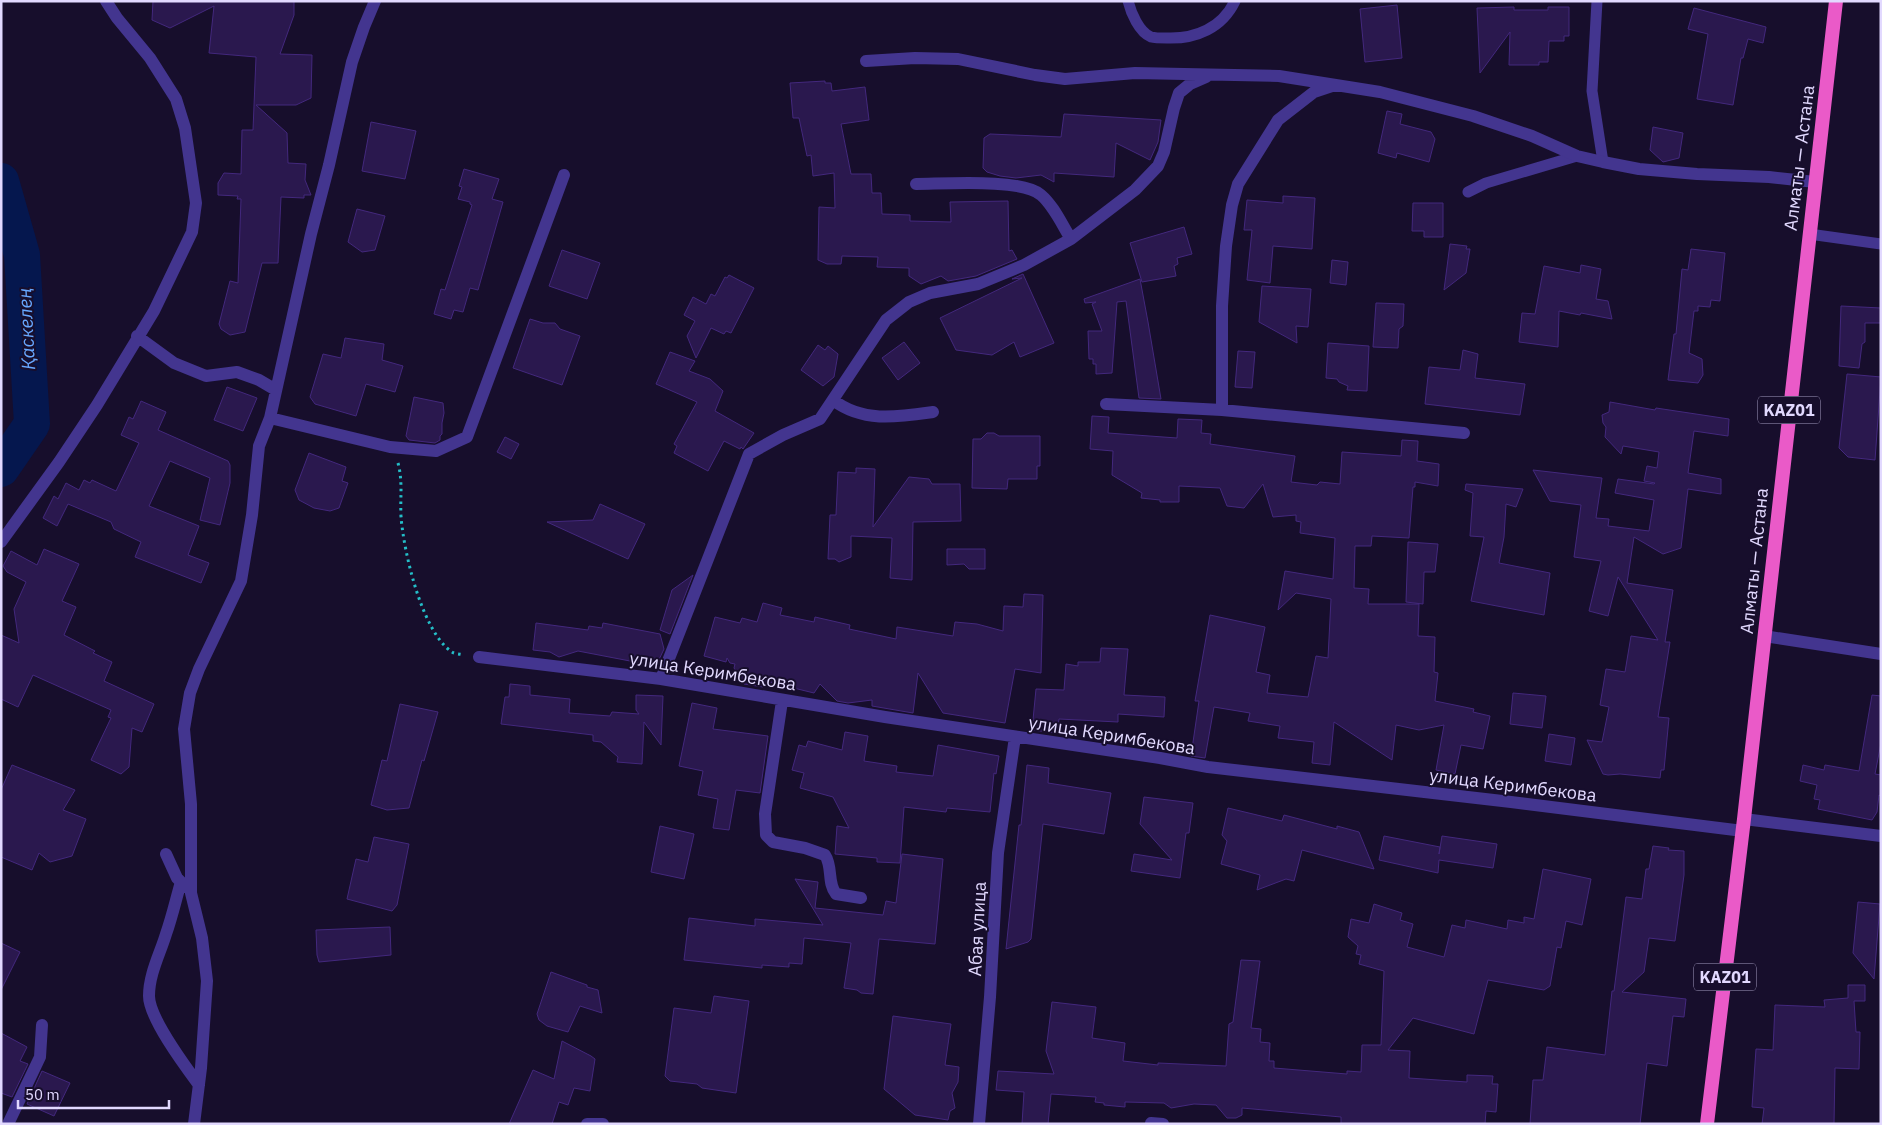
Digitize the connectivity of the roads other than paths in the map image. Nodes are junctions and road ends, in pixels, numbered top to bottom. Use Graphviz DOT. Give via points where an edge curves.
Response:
graph roads {
  1 [pos="106,1"];
  2 [pos="375,1"];
  3 [pos="1128,1"];
  4 [pos="1235,1"];
  5 [pos="1598,1"];
  6 [pos="1836,1"];
  7 [pos="866,62"];
  8 [pos="1214,76"];
  9 [pos="1337,84"];
  10 [pos="1577,156"];
  11 [pos="1603,162"];
  12 [pos="564,175"];
  13 [pos="1815,182"];
  14 [pos="916,184"];
  15 [pos="1468,192"];
  16 [pos="1809,234"];
  17 [pos="1072,239"];
  18 [pos="1881,244"];
  19 [pos="137,336"];
  20 [pos="276,390"];
  21 [pos="833,400"];
  22 [pos="1106,404"];
  23 [pos="1222,410"];
  24 [pos="933,412"];
  25 [pos="270,418"];
  26 [pos="1464,433"];
  27 [pos="1,542"];
  28 [pos="1764,636"];
  29 [pos="1881,654"];
  30 [pos="479,658"];
  31 [pos="661,679"];
  32 [pos="782,701"];
  33 [pos="1015,737"];
  34 [pos="1743,825"];
  35 [pos="1881,836"];
  36 [pos="166,854"];
  37 [pos="181,882"];
  38 [pos="191,893"];
  39 [pos="860,898"];
  40 [pos="42,1025"];
  41 [pos="199,1085"];
  42 [pos="8,1124"];
  43 [pos="194,1124"];
  44 [pos="587,1124"];
  45 [pos="603,1124"];
  46 [pos="979,1124"];
  47 [pos="1707,1124"];
  1 -- 19 [label="street" via="176,98 185,128 196,203 192,232 154,311"];
  2 -- 20 [label="street" via="352,62"];
  3 -- 4 [label="lane" via="1142,29 1151,37 1169,38 1196,36 1228,14"];
  5 -- 11 [label="lane" via="1592,91"];
  6 -- 13 [label="highway, Алматы — Астана / KАZ01"];
  7 -- 8 [label="street" via="958,59 1065,79 1135,73"];
  8 -- 9 [label="street" via="1279,76"];
  8 -- 17 [label="street" via="1200,79 1179,93 1158,166 1136,190"];
  9 -- 10 [label="street" via="1473,116 1532,136"];
  9 -- 23 [label="street" via="1314,92 1278,120 1238,184 1226,246 1222,306"];
  10 -- 11 [label="street"];
  10 -- 15 [label="lane" via="1486,183"];
  11 -- 13 [label="street" via="1639,169"];
  12 -- 25 [label="street" via="467,438 436,451 390,447"];
  13 -- 16 [label="highway, Алматы — Астана / KАZ01"];
  14 -- 17 [label="street" via="1001,184 1027,188 1040,193 1049,202"];
  16 -- 18 [label="lane"];
  16 -- 28 [label="highway, Алматы — Астана / KАZ01"];
  17 -- 21 [label="street" via="1024,265 978,284 930,293 909,302 886,320"];
  19 -- 20 [label="street" via="174,363 206,376 237,372"];
  19 -- 27 [label="street" via="97,406"];
  20 -- 25 [label="street"];
  21 -- 24 [label="street" via="868,417"];
  21 -- 31 [label="street" via="820,419 750,454"];
  22 -- 23 [label="street"];
  23 -- 26 [label="street"];
  25 -- 38 [label="street" via="259,446 241,581 199,669 190,693 184,729 191,804"];
  28 -- 29 [label="street"];
  28 -- 34 [label="highway, Алматы — Астана / KАZ01"];
  30 -- 31 [label="street, улица Керимбекова"];
  31 -- 32 [label="street, улица Керимбекова"];
  32 -- 33 [label="street, улица Керимбекова"];
  32 -- 39 [label="street" via="766,835 773,842 821,852 830,866 831,884 836,894"];
  33 -- 34 [label="street, улица Керимбекова" via="1208,767"];
  33 -- 46 [label="street, Абая улица" via="998,853"];
  34 -- 35 [label="street, улица Керимбекова"];
  34 -- 47 [label="highway, Алматы — Астана / KАZ01"];
  36 -- 37 [label="street"];
  37 -- 38 [label="street"];
  37 -- 41 [label="street" via="153,968 148,997 157,1020"];
  38 -- 41 [label="street" via="202,938 207,981"];
  40 -- 42 [label="street" via="40,1057"];
  41 -- 43 [label="street"];
  44 -- 45 [label="street"];
}
